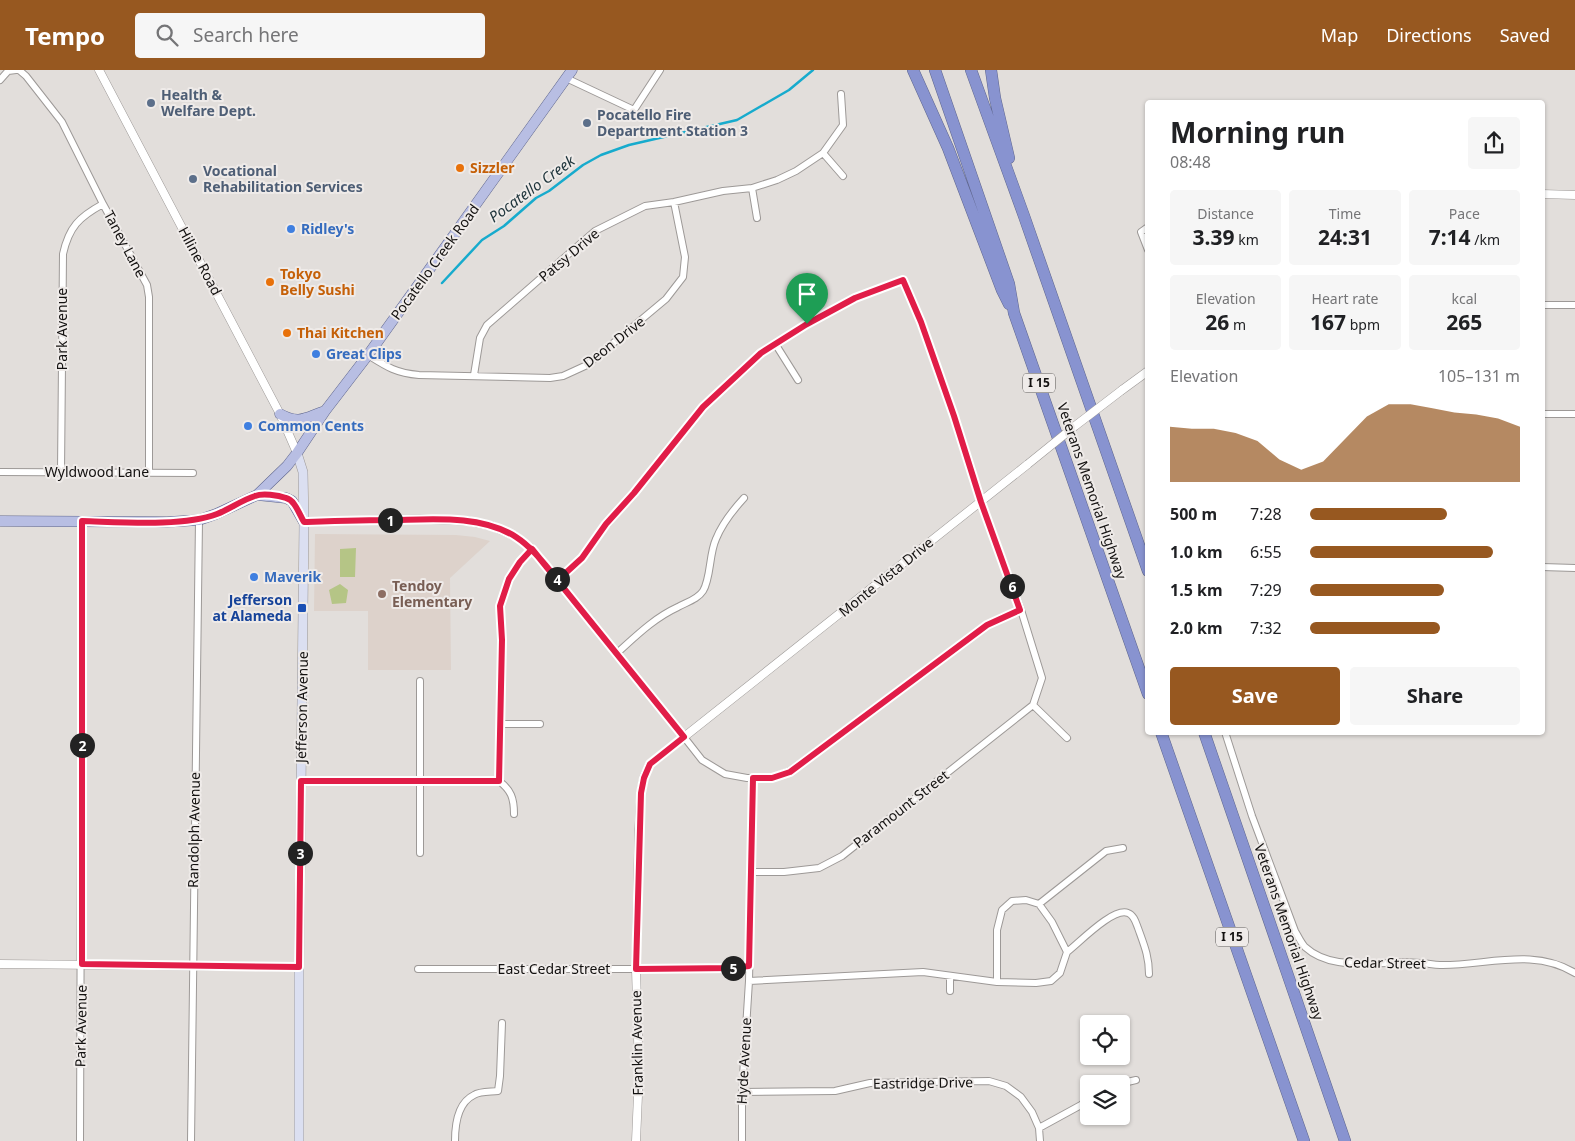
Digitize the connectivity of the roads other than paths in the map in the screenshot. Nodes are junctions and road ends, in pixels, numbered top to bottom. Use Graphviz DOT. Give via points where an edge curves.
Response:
graph roads {
  1 [pos="18,70"];
  2 [pos="99,70"];
  3 [pos="660,70"];
  4 [pos="913,70"];
  5 [pos="935,70"];
  6 [pos="971,70"];
  7 [pos="991,70"];
  8 [pos="569,74"];
  9 [pos="0,80"];
  10 [pos="841,94"];
  11 [pos="822,153"];
  12 [pos="843,176"];
  13 [pos="752,188"];
  14 [pos="1545,194"];
  15 [pos="1575,195"];
  16 [pos="674,202"];
  17 [pos="103,204"];
  18 [pos="1024,216"];
  19 [pos="757,218"];
  20 [pos="1545,305"];
  21 [pos="1575,305"];
  22 [pos="1014,313"];
  23 [pos="776,345"];
  24 [pos="368,355"];
  25 [pos="1145,373"];
  26 [pos="474,375"];
  27 [pos="798,380"];
  28 [pos="325,411"];
  29 [pos="280,414"];
  30 [pos="1545,414"];
  31 [pos="1575,414"];
  32 [pos="297,454"];
  33 [pos="0,472"];
  34 [pos="61,472"];
  35 [pos="149,473"];
  36 [pos="193,473"];
  37 [pos="257,495"];
  38 [pos="744,498"];
  39 [pos="981,502"];
  40 [pos="199,520"];
  41 [pos="0,521"];
  42 [pos="82,521"];
  43 [pos="304,522"];
  44 [pos="532,549"];
  45 [pos="1145,562"];
  46 [pos="1545,567"];
  47 [pos="1575,568"];
  48 [pos="558,580"];
  49 [pos="1020,610"];
  50 [pos="617,653"];
  51 [pos="420,681"];
  52 [pos="1145,685"];
  53 [pos="1033,705"];
  54 [pos="501,724"];
  55 [pos="540,724"];
  56 [pos="1162,735"];
  57 [pos="1205,735"];
  58 [pos="1226,735"];
  59 [pos="684,737"];
  60 [pos="1067,738"];
  61 [pos="753,778"];
  62 [pos="301,781"];
  63 [pos="420,781"];
  64 [pos="499,781"];
  65 [pos="641,795"];
  66 [pos="514,814"];
  67 [pos="1122,848"];
  68 [pos="420,853"];
  69 [pos="752,872"];
  70 [pos="1038,904"];
  71 [pos="1067,952"];
  72 [pos="0,964"];
  73 [pos="82,964"];
  74 [pos="192,965"];
  75 [pos="749,966"];
  76 [pos="299,967"];
  77 [pos="418,969"];
  78 [pos="636,969"];
  79 [pos="1575,973"];
  80 [pos="1149,974"];
  81 [pos="950,977"];
  82 [pos="749,981"];
  83 [pos="997,982"];
  84 [pos="950,990"];
  85 [pos="502,1022"];
  86 [pos="1136,1080"];
  87 [pos="1130,1082"];
  88 [pos="742,1092"];
  89 [pos="1080,1106"];
  90 [pos="1040,1128"];
  91 [pos="80,1141"];
  92 [pos="191,1141"];
  93 [pos="299,1141"];
  94 [pos="455,1141"];
  95 [pos="636,1141"];
  96 [pos="742,1141"];
  97 [pos="1040,1141"];
  98 [pos="1304,1141"];
  99 [pos="1345,1141"];
  1 -- 9 [label="street" via="8,71"];
  1 -- 17 [label="street, Taney Lane" via="62,122"];
  2 -- 29 [label="street, Hiline Road"];
  3 -- 8 [label="street" via="634,110"];
  4 -- 22 [label="highway"];
  5 -- 22 [label="highway, Veterans Memorial Highway / I 15" via="1009,284"];
  6 -- 18 [label="highway, Veterans Memorial Highway"];
  7 -- 18 [label="highway"];
  8 -- 24 [label="main road, Pocatello Creek Road"];
  10 -- 11 [label="street, Patsy Drive" via="843,126"];
  11 -- 12 [label="street"];
  11 -- 13 [label="street, Patsy Drive" via="796,171"];
  13 -- 16 [label="street, Patsy Drive"];
  13 -- 19 [label="street"];
  14 -- 15 [label="street"];
  16 -- 26 [label="street, Patsy Drive" via="645,206 595,231 487,326 480,338"];
  16 -- 26 [label="street, Deon Drive" via="685,257 683,277 666,299 587,365 563,376"];
  17 -- 34 [label="street, Park Avenue" via="75,224 66,238 63,254"];
  17 -- 35 [label="street, Taney Lane" via="147,285"];
  18 -- 45 [label="highway, Veterans Memorial Highway"];
  20 -- 21 [label="street"];
  22 -- 52 [label="highway, Veterans Memorial Highway / I 15"];
  23 -- 27 [label="street"];
  23 -- 39 [label="street" via="855,298 903,280 937,367"];
  23 -- 48 [label="street" via="755,358 703,407 606,524 582,558"];
  24 -- 26 [label="street, Deon Drive" via="403,374"];
  24 -- 28 [label="main road, Pocatello Creek Road"];
  25 -- 39 [label="street, Monte Vista Drive, bridge"];
  28 -- 29 [label="main road" via="298,421"];
  28 -- 32 [label="main road, Pocatello Creek Road"];
  29 -- 32 [label="street, Hiline Road"];
  30 -- 31 [label="street"];
  32 -- 37 [label="main road, Pocatello Creek Road"];
  32 -- 43 [label="main road, Jefferson Avenue" via="304,472"];
  33 -- 34 [label="street, Wyldwood Lane"];
  34 -- 35 [label="street, Wyldwood Lane"];
  35 -- 36 [label="street, Wyldwood Lane"];
  37 -- 40 [label="main road"];
  37 -- 43 [label="main road" via="292,501"];
  38 -- 50 [label="street" via="716,540 702,593 660,616"];
  39 -- 49 [label="street"];
  39 -- 59 [label="street, Monte Vista Drive"];
  40 -- 42 [label="main road"];
  40 -- 74 [label="street, Randolph Avenue"];
  41 -- 42 [label="main road"];
  42 -- 73 [label="street, Park Avenue"];
  43 -- 44 [label="street" via="468,521 492,526"];
  43 -- 62 [label="main road, Jefferson Avenue"];
  44 -- 48 [label="street"];
  44 -- 54 [label="street" via="509,579 500,606"];
  46 -- 47 [label="street"];
  48 -- 50 [label="street"];
  49 -- 53 [label="street" via="1042,678"];
  49 -- 61 [label="street" via="987,625 790,772 772,778"];
  50 -- 59 [label="street"];
  51 -- 63 [label="street"];
  53 -- 60 [label="street"];
  53 -- 69 [label="street, Paramount Street" via="842,856 819,868"];
  54 -- 55 [label="street"];
  54 -- 64 [label="street"];
  56 -- 98 [label="highway, I 15"];
  57 -- 99 [label="highway, Veterans Memorial Highway"];
  58 -- 79 [label="street, Cedar Street" via="1255,825 1295,931 1304,946 1334,962 1352,964 1403,962 1440,965 1533,959 1549,961"];
  59 -- 61 [label="street" via="702,760 725,774"];
  59 -- 65 [label="street, Monte Vista Drive" via="650,764"];
  61 -- 69 [label="street"];
  62 -- 63 [label="street"];
  62 -- 76 [label="main road, Jefferson Avenue"];
  63 -- 64 [label="street"];
  63 -- 68 [label="street"];
  64 -- 66 [label="street" via="508,788"];
  65 -- 78 [label="street, Franklin Avenue"];
  67 -- 70 [label="street" via="1106,851"];
  69 -- 75 [label="street"];
  70 -- 71 [label="street" via="1052,922"];
  70 -- 83 [label="street" via="1026,900 1012,901 1002,910 997,930"];
  71 -- 80 [label="street" via="1109,916 1118,912 1128,913 1134,918 1149,957"];
  71 -- 83 [label="street" via="1060,973 1051,982"];
  72 -- 73 [label="street"];
  73 -- 74 [label="street"];
  73 -- 91 [label="street, Park Avenue"];
  74 -- 76 [label="street"];
  74 -- 92 [label="street, Randolph Avenue"];
  75 -- 78 [label="street, East Cedar Street"];
  75 -- 82 [label="street, Hyde Avenue"];
  76 -- 93 [label="main road, Jefferson Avenue"];
  77 -- 78 [label="street, East Cedar Street"];
  78 -- 95 [label="street, Franklin Avenue" via="639,1072"];
  81 -- 82 [label="street" via="923,972"];
  81 -- 83 [label="street"];
  81 -- 84 [label="street"];
  82 -- 88 [label="street, Hyde Avenue"];
  85 -- 94 [label="street" via="498,1091 474,1094 462,1104 455,1123"];
  86 -- 87 [label="street"];
  88 -- 90 [label="street, Eastridge Drive" via="835,1091 870,1083 989,1081 1006,1086 1021,1097"];
  88 -- 96 [label="street, Hyde Avenue"];
  89 -- 90 [label="street"];
  90 -- 97 [label="street, Eastridge Drive"];
}
